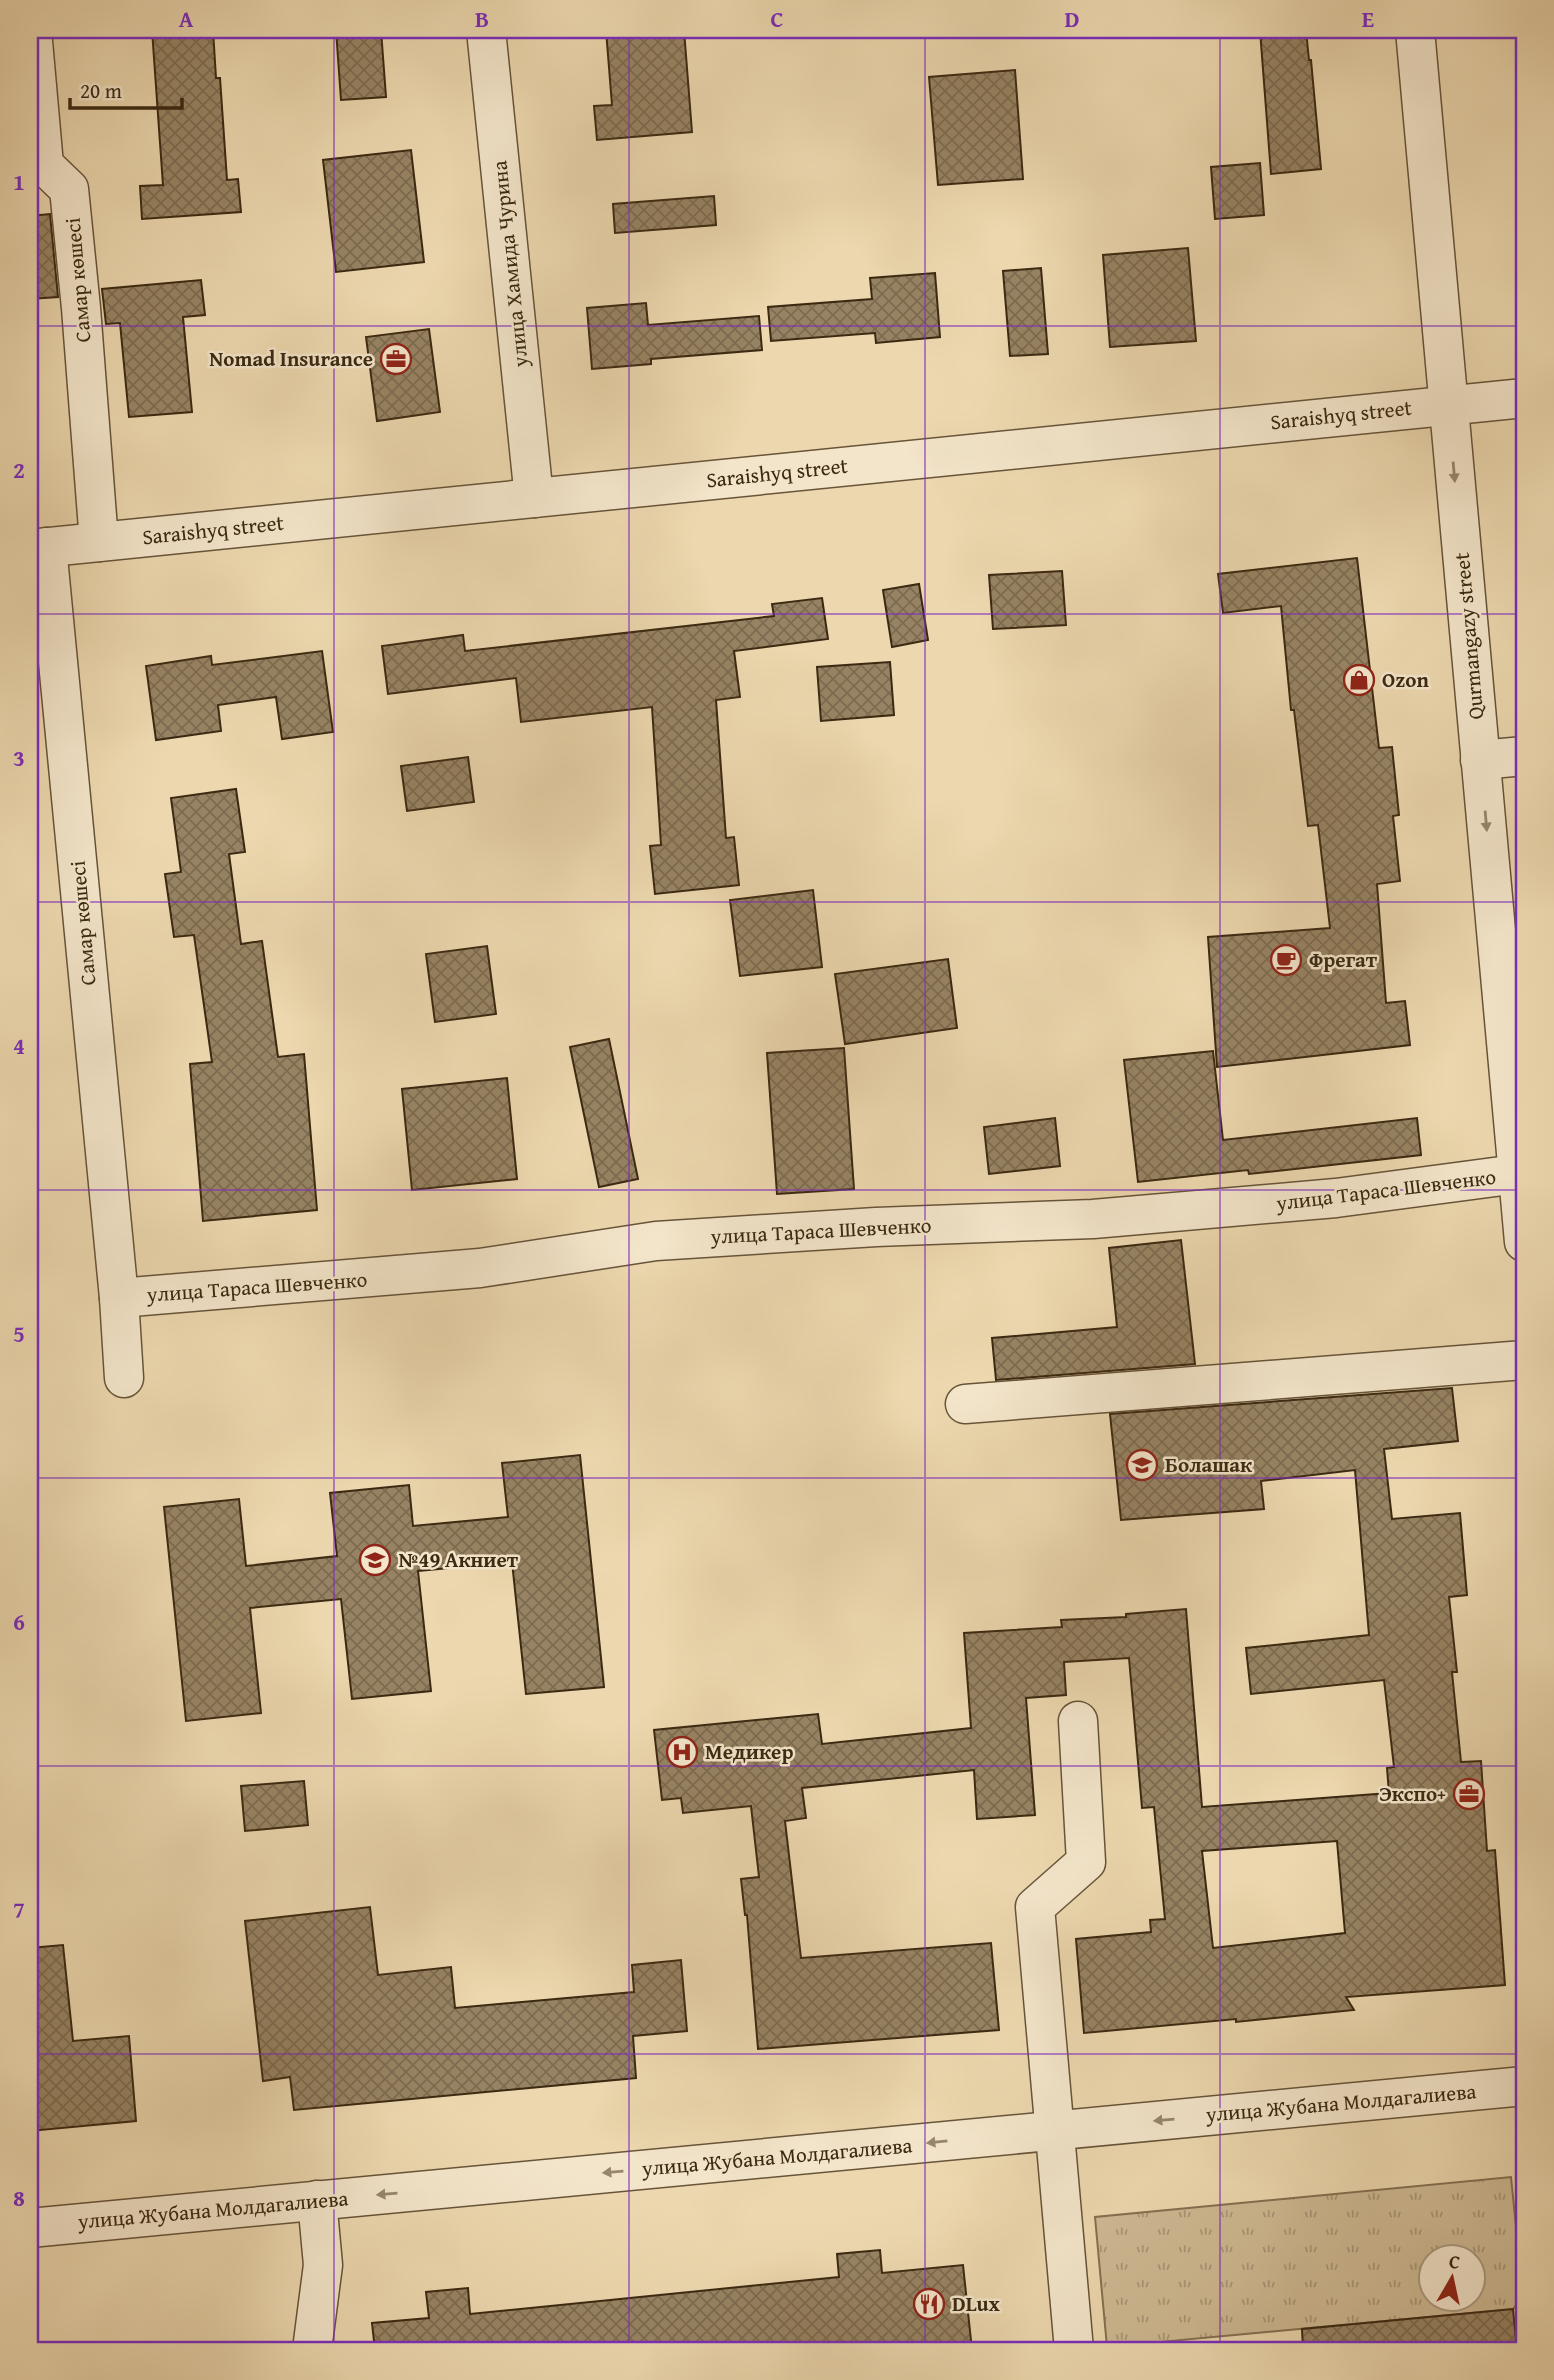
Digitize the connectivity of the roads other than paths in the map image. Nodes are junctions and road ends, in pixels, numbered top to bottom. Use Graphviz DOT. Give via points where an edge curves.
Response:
graph roads {
  1 [pos="32,30"];
  2 [pos="486,30"];
  3 [pos="1415,30"];
  4 [pos="37,167"];
  5 [pos="1524,398"];
  6 [pos="1448,404"];
  7 [pos="534,498"];
  8 [pos="99,542"];
  9 [pos="38,548"];
  10 [pos="1524,756"];
  11 [pos="1480,760"];
  12 [pos="1521,1173"];
  13 [pos="1524,1242"];
  14 [pos="119,1298"];
  15 [pos="1524,1360"];
  16 [pos="124,1378"];
  17 [pos="965,1404"];
  18 [pos="1078,1721"];
  19 [pos="1524,2086"];
  20 [pos="1054,2130"];
  21 [pos="317,2200"];
  22 [pos="30,2228"];
  23 [pos="313,2350"];
  24 [pos="1074,2350"];
  1 -- 4 [label="street, Самар көшесі"];
  2 -- 7 [label="street, улица Хамида Чурина"];
  3 -- 6 [label="street, Qurmangazy street"];
  4 -- 8 [label="street, Самар көшесі" via="69,189"];
  5 -- 6 [label="street, Saraishyq street"];
  6 -- 7 [label="street, Saraishyq street"];
  6 -- 11 [label="street, Qurmangazy street, one-way"];
  7 -- 8 [label="street, Saraishyq street"];
  8 -- 9 [label="street, Saraishyq street"];
  9 -- 14 [label="street, Самар көшесі"];
  10 -- 11 [label="street"];
  11 -- 12 [label="street, Qurmangazy street, one-way"];
  12 -- 13 [label="street, Qurmangazy street"];
  12 -- 14 [label="street, улица Тараса Шевченко" via="1336,1198 1121,1217 656,1241 480,1268"];
  14 -- 16 [label="street, Самар көшесі"];
  15 -- 17 [label="street"];
  18 -- 20 [label="street" via="1086,1862 1035,1907"];
  19 -- 20 [label="street, улица Жубана Молдагалиева, one-way"];
  20 -- 21 [label="street, улица Жубана Молдагалиева, one-way"];
  20 -- 24 [label="street"];
  21 -- 22 [label="street, улица Жубана Молдагалиева"];
  21 -- 23 [label="street" via="323,2265"];
}
